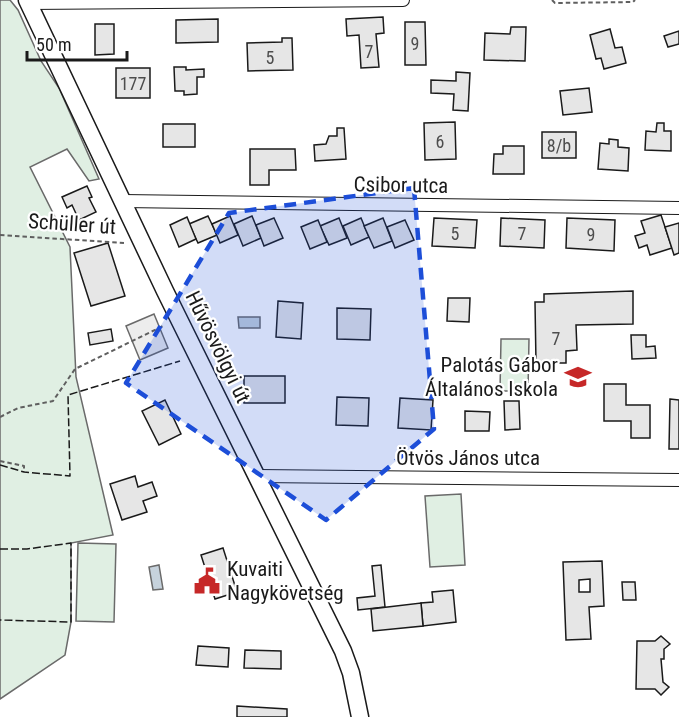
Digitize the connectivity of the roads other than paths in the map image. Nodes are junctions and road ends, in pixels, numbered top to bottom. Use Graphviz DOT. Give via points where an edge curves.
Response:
graph roads {
  1 [pos="403,0"];
  2 [pos="27,2"];
  3 [pos="122,201"];
  4 [pos="679,208"];
  5 [pos="257,476"];
  6 [pos="679,480"];
  7 [pos="360,717"];
  1 -- 2 [label="street"];
  2 -- 3 [label="main road, Hűvösvölgyi út"];
  3 -- 4 [label="street, Csibor utca"];
  3 -- 5 [label="main road, Hűvösvölgyi út"];
  5 -- 6 [label="street, Ötvös János utca"];
  5 -- 7 [label="main road, Hűvösvölgyi út" via="343,651"];
}
